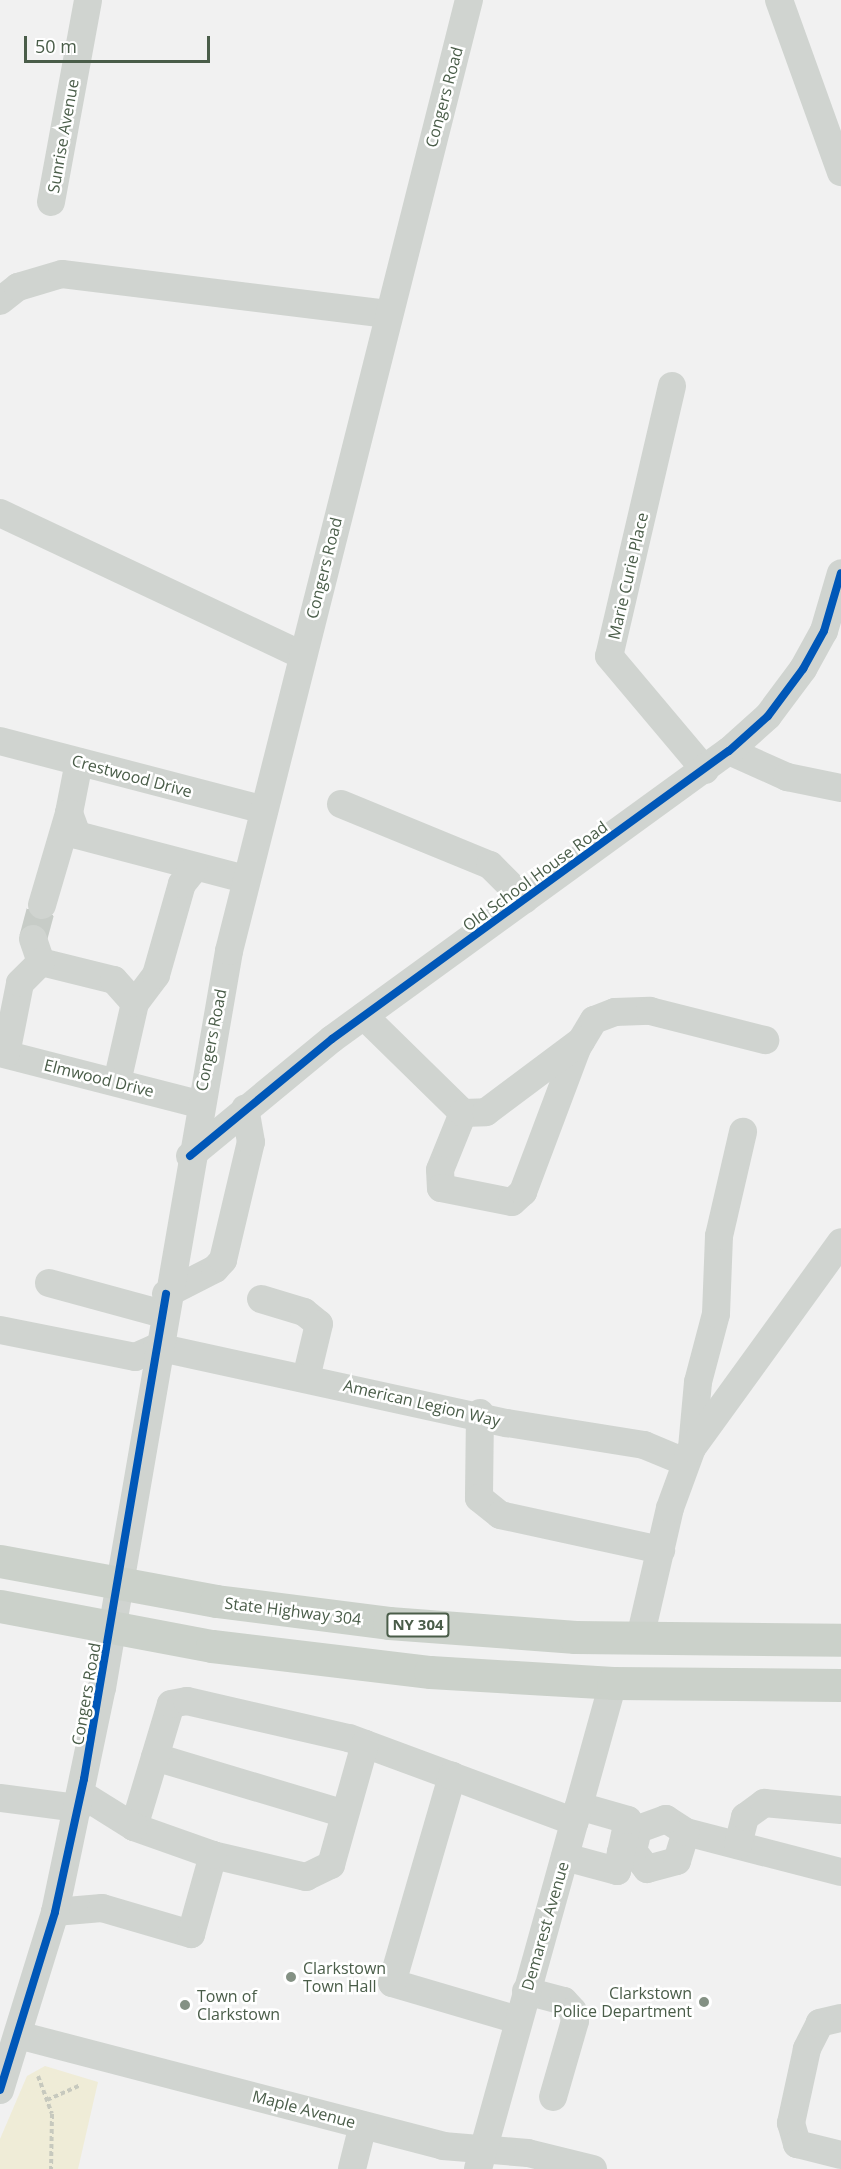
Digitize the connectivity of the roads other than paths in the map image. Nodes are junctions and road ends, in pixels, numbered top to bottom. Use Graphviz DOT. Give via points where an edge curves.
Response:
graph roads {
  1 [pos="88,0"];
  2 [pos="470,0"];
  3 [pos="778,0"];
  4 [pos="832,127"];
  5 [pos="841,172"];
  6 [pos="51,202"];
  7 [pos="0,301"];
  8 [pos="386,314"];
  9 [pos="672,386"];
  10 [pos="0,513"];
  11 [pos="840,578"];
  12 [pos="302,654"];
  13 [pos="0,741"];
  14 [pos="729,751"];
  15 [pos="79,762"];
  16 [pos="705,770"];
  17 [pos="841,788"];
  18 [pos="341,804"];
  19 [pos="264,810"];
  20 [pos="69,813"];
  21 [pos="194,869"];
  22 [pos="245,879"];
  23 [pos="525,900"];
  24 [pos="42,905"];
  25 [pos="135,1003"];
  26 [pos="364,1016"];
  27 [pos="582,1040"];
  28 [pos="765,1040"];
  29 [pos="3,1054"];
  30 [pos="117,1082"];
  31 [pos="199,1104"];
  32 [pos="245,1109"];
  33 [pos="463,1113"];
  34 [pos="742,1132"];
  35 [pos="190,1156"];
  36 [pos="841,1242"];
  37 [pos="49,1283"];
  38 [pos="261,1299"];
  39 [pos="165,1304"];
  40 [pos="0,1329"];
  41 [pos="157,1347"];
  42 [pos="306,1378"];
  43 [pos="480,1413"];
  44 [pos="689,1455"];
  45 [pos="660,1550"];
  46 [pos="0,1561"];
  47 [pos="118,1584"];
  48 [pos="0,1606"];
  49 [pos="111,1628"];
  50 [pos="640,1638"];
  51 [pos="841,1640"];
  52 [pos="613,1683"];
  53 [pos="841,1685"];
  54 [pos="365,1744"];
  55 [pos="155,1757"];
  56 [pos="452,1776"];
  57 [pos="0,1798"];
  58 [pos="79,1801"];
  59 [pos="841,1810"];
  60 [pos="345,1814"];
  61 [pos="577,1814"];
  62 [pos="134,1827"];
  63 [pos="738,1845"];
  64 [pos="627,1852"];
  65 [pos="213,1855"];
  66 [pos="565,1857"];
  67 [pos="841,1872"];
  68 [pos="55,1912"];
  69 [pos="526,1991"];
  70 [pos="841,2018"];
  71 [pos="518,2020"];
  72 [pos="18,2035"];
  73 [pos="1,2085"];
  74 [pos="553,2097"];
  75 [pos="363,2125"];
  76 [pos="841,2155"];
  77 [pos="482,2158"];
  78 [pos="352,2169"];
  79 [pos="593,2169"];
  1 -- 6 [label="street, Sunrise Avenue"];
  2 -- 8 [label="street, Congers Road"];
  3 -- 4 [label="street"];
  4 -- 5 [label="street"];
  7 -- 8 [label="street" via="18,287 62,274"];
  8 -- 12 [label="street, Congers Road"];
  9 -- 16 [label="street, Marie Curie Place" via="609,656"];
  10 -- 12 [label="street"];
  11 -- 14 [label="street, Old School House Road" via="824,631 803,669 768,716"];
  12 -- 19 [label="street, Congers Road"];
  13 -- 15 [label="street, Crestwood Drive"];
  14 -- 16 [label="street, Old School House Road"];
  14 -- 17 [label="street" via="787,777"];
  15 -- 19 [label="street, Crestwood Drive"];
  15 -- 20 [label="street"];
  16 -- 23 [label="street, Old School House Road"];
  18 -- 23 [label="street" via="490,865"];
  19 -- 22 [label="street, Congers Road"];
  20 -- 21 [label="street" via="77,835 158,854"];
  20 -- 24 [label="street"];
  21 -- 22 [label="street"];
  21 -- 25 [label="street" via="182,884 156,975"];
  22 -- 31 [label="street, Congers Road"];
  23 -- 26 [label="street, Old School House Road"];
  25 -- 29 [label="street" via="114,980 37,951 20,983"];
  25 -- 30 [label="street"];
  26 -- 32 [label="street, Old School House Road"];
  26 -- 33 [label="street"];
  27 -- 28 [label="street" via="594,1020 615,1012 650,1011"];
  27 -- 33 [label="street" via="486,1112"];
  27 -- 33 [label="street" via="523,1192 512,1202 441,1188 440,1170"];
  29 -- 30 [label="street, Elmwood Drive"];
  30 -- 31 [label="street, Elmwood Drive"];
  31 -- 35 [label="street, Congers Road"];
  32 -- 35 [label="street, Old School House Road"];
  32 -- 39 [label="street" via="251,1143 223,1260"];
  34 -- 44 [label="street" via="719,1236 716,1314 698,1382"];
  35 -- 39 [label="street, Congers Road"];
  36 -- 44 [label="street"];
  37 -- 39 [label="street"];
  38 -- 42 [label="street" via="304,1312 319,1324"];
  39 -- 41 [label="street, Congers Road"];
  40 -- 41 [label="street" via="102,1353 135,1356"];
  41 -- 42 [label="street, American Legion Way"];
  41 -- 47 [label="street, Congers Road"];
  42 -- 43 [label="street, American Legion Way"];
  43 -- 44 [label="street, American Legion Way"];
  43 -- 45 [label="street" via="480,1497 500,1515"];
  44 -- 45 [label="street"];
  45 -- 50 [label="street"];
  46 -- 47 [label="main road, State Highway 304 / NY 304"];
  47 -- 49 [label="street, Congers Road"];
  47 -- 50 [label="main road, State Highway 304 / NY 304" via="389,1623"];
  48 -- 49 [label="main road"];
  49 -- 52 [label="main road" via="340,1663"];
  49 -- 58 [label="street, Congers Road"];
  50 -- 51 [label="main road, State Highway 304 / NY 304"];
  52 -- 53 [label="main road"];
  52 -- 61 [label="street, Demarest Avenue"];
  54 -- 55 [label="street" via="188,1701 171,1704"];
  54 -- 56 [label="street"];
  54 -- 60 [label="street"];
  55 -- 60 [label="street"];
  55 -- 62 [label="street"];
  56 -- 61 [label="street"];
  56 -- 71 [label="street" via="392,1983"];
  57 -- 58 [label="street"];
  58 -- 62 [label="street"];
  58 -- 68 [label="street, Congers Road"];
  59 -- 63 [label="street" via="764,1803 746,1817"];
  60 -- 65 [label="street" via="331,1865 306,1877"];
  61 -- 64 [label="street" via="628,1820"];
  61 -- 66 [label="street, Demarest Avenue"];
  62 -- 65 [label="street"];
  63 -- 64 [label="street" via="686,1832 677,1861 647,1869"];
  63 -- 67 [label="street"];
  64 -- 66 [label="street" via="617,1871"];
  65 -- 68 [label="street" via="191,1935 102,1908"];
  66 -- 69 [label="street, Demarest Avenue"];
  68 -- 72 [label="street, Congers Road"];
  69 -- 71 [label="street, Demarest Avenue"];
  69 -- 74 [label="street" via="564,2001 573,2011"];
  70 -- 76 [label="street" via="820,2023 807,2049 791,2123 796,2144"];
  71 -- 77 [label="street, Demarest Avenue"];
  72 -- 73 [label="street, Congers Road"];
  72 -- 75 [label="street, Maple Avenue"];
  75 -- 77 [label="street, Maple Avenue"];
  75 -- 78 [label="street"];
  77 -- 79 [label="street, Maple Avenue"];
}
